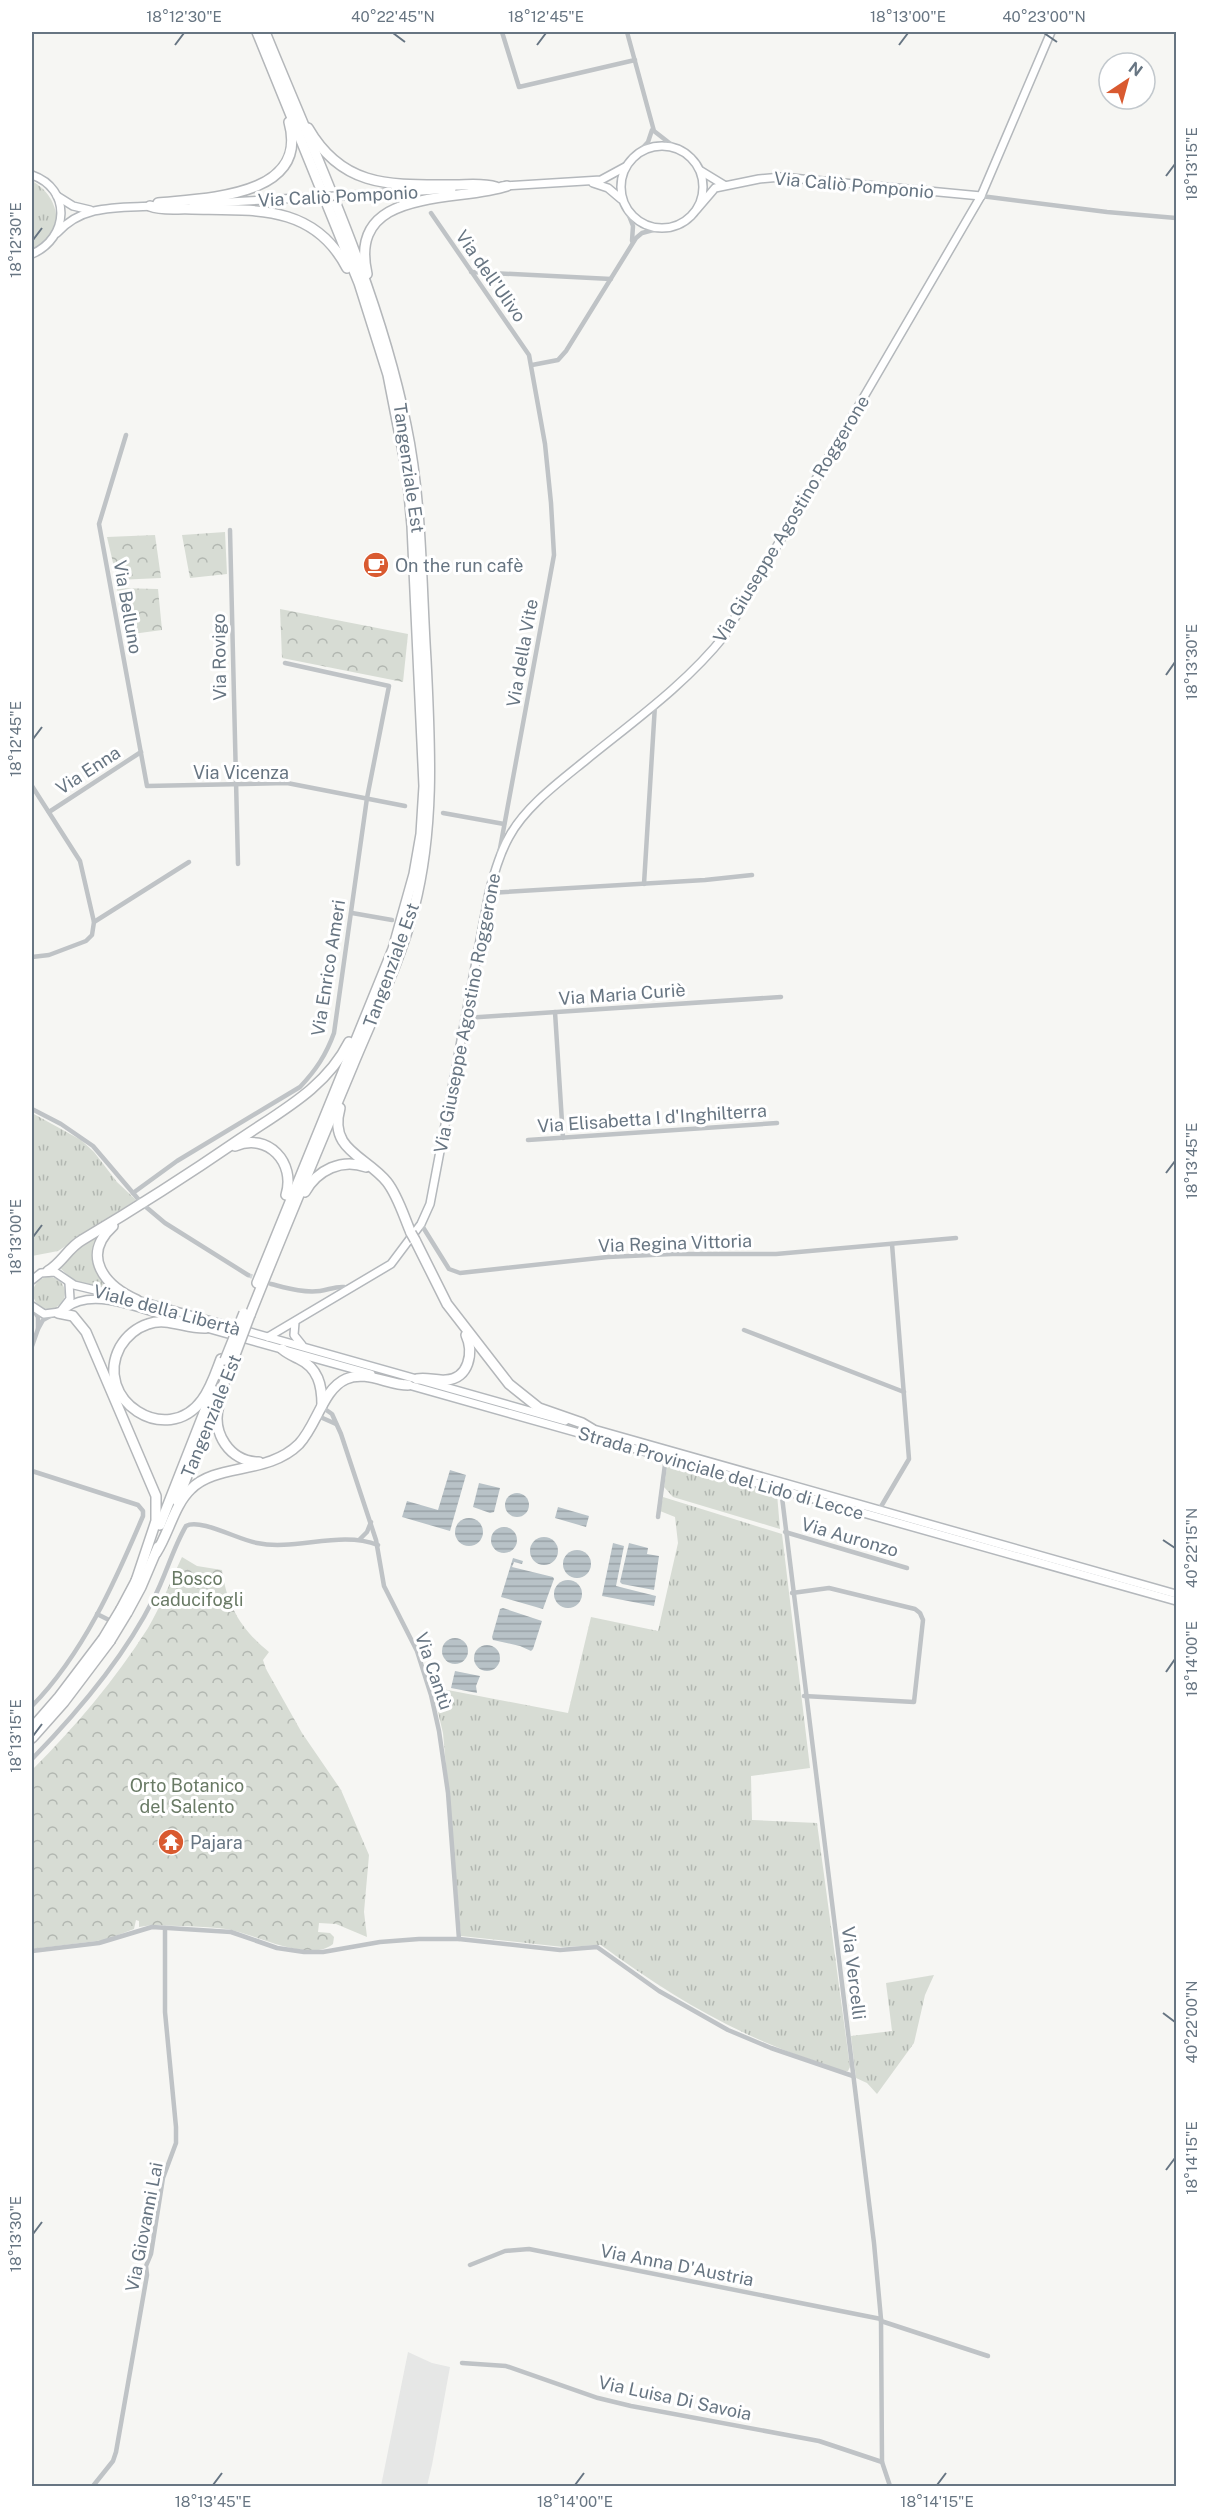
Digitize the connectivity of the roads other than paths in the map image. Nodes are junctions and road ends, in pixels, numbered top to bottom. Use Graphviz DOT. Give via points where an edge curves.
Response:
graph roads {
  1 [pos="257,32"];
  2 [pos="265,32"];
  3 [pos="502,32"];
  4 [pos="627,32"];
  5 [pos="1052,32"];
  6 [pos="268,58"];
  7 [pos="635,60"];
  8 [pos="279,66"];
  9 [pos="652,127"];
  10 [pos="677,149"];
  11 [pos="636,155"];
  12 [pos="627,165"];
  13 [pos="699,169"];
  14 [pos="32,175"];
  15 [pos="581,182"];
  16 [pos="727,185"];
  17 [pos="502,186"];
  18 [pos="57,196"];
  19 [pos="981,196"];
  20 [pos="625,205"];
  21 [pos="148,206"];
  22 [pos="697,209"];
  23 [pos="95,211"];
  24 [pos="431,213"];
  25 [pos="1176,218"];
  26 [pos="657,229"];
  27 [pos="57,233"];
  28 [pos="630,246"];
  29 [pos="32,254"];
  30 [pos="471,272"];
  31 [pos="610,279"];
  32 [pos="374,325"];
  33 [pos="384,334"];
  34 [pos="532,365"];
  35 [pos="126,435"];
  36 [pos="230,530"];
  37 [pos="285,663"];
  38 [pos="655,705"];
  39 [pos="141,752"];
  40 [pos="236,784"];
  41 [pos="32,786"];
  42 [pos="147,786"];
  43 [pos="367,798"];
  44 [pos="405,806"];
  45 [pos="49,812"];
  46 [pos="443,813"];
  47 [pos="504,824"];
  48 [pos="189,862"];
  49 [pos="497,862"];
  50 [pos="238,864"];
  51 [pos="752,875"];
  52 [pos="644,884"];
  53 [pos="489,893"];
  54 [pos="352,912"];
  55 [pos="392,920"];
  56 [pos="94,922"];
  57 [pos="32,957"];
  58 [pos="782,997"];
  59 [pos="370,1004"];
  60 [pos="555,1012"];
  61 [pos="465,1018"];
  62 [pos="353,1066"];
  63 [pos="32,1109"];
  64 [pos="777,1124"];
  65 [pos="563,1138"];
  66 [pos="528,1140"];
  67 [pos="217,1155"];
  68 [pos="381,1175"];
  69 [pos="133,1193"];
  70 [pos="139,1200"];
  71 [pos="146,1207"];
  72 [pos="134,1210"];
  73 [pos="421,1224"];
  74 [pos="277,1238"];
  75 [pos="956,1238"];
  76 [pos="892,1244"];
  77 [pos="48,1271"];
  78 [pos="248,1275"];
  79 [pos="33,1277"];
  80 [pos="68,1280"];
  81 [pos="271,1284"];
  82 [pos="346,1290"];
  83 [pos="137,1300"];
  84 [pos="32,1306"];
  85 [pos="59,1312"];
  86 [pos="295,1322"];
  87 [pos="460,1322"];
  88 [pos="243,1326"];
  89 [pos="206,1328"];
  90 [pos="38,1329"];
  91 [pos="744,1330"];
  92 [pos="267,1341"];
  93 [pos="32,1346"];
  94 [pos="304,1347"];
  95 [pos="282,1349"];
  96 [pos="228,1362"];
  97 [pos="413,1382"];
  98 [pos="904,1392"];
  99 [pos="320,1412"];
  100 [pos="336,1424"];
  101 [pos="592,1429"];
  102 [pos="282,1457"];
  103 [pos="666,1457"];
  104 [pos="32,1472"];
  105 [pos="780,1489"];
  106 [pos="879,1510"];
  107 [pos="658,1517"];
  108 [pos="371,1522"];
  109 [pos="784,1532"];
  110 [pos="360,1539"];
  111 [pos="378,1545"];
  112 [pos="156,1553"];
  113 [pos="907,1568"];
  114 [pos="136,1581"];
  115 [pos="792,1593"];
  116 [pos="1176,1594"];
  117 [pos="1176,1601"];
  118 [pos="124,1611"];
  119 [pos="96,1614"];
  120 [pos="134,1632"];
  121 [pos="106,1640"];
  122 [pos="804,1696"];
  123 [pos="32,1706"];
  124 [pos="32,1728"];
  125 [pos="32,1738"];
  126 [pos="32,1759"];
  127 [pos="165,1928"];
  128 [pos="459,1939"];
  129 [pos="32,1951"];
  130 [pos="853,2076"];
  131 [pos="470,2265"];
  132 [pos="881,2320"];
  133 [pos="988,2356"];
  134 [pos="462,2362"];
  135 [pos="882,2462"];
  136 [pos="93,2487"];
  137 [pos="890,2487"];
  1 -- 6 [label="highway, Tangenziale Est"];
  2 -- 8 [label="highway, Tangenziale Est"];
  3 -- 7 [label="street" via="519,87"];
  4 -- 7 [label="street"];
  5 -- 19 [label="street, Via Giuseppe Agostino Roggerone"];
  6 -- 21 [label="highway" via="292,136 288,157 279,172 255,188"];
  6 -- 32 [label="highway, Tangenziale Est"];
  7 -- 9 [label="street"];
  8 -- 17 [label="highway" via="312,134 326,154 344,169 380,183"];
  8 -- 33 [label="highway, Tangenziale Est"];
  9 -- 10 [label="street" via="659,138"];
  9 -- 11 [label="street" via="650,138"];
  10 -- 11 [label="street" via="660,146"];
  10 -- 13 [label="street"];
  11 -- 12 [label="street, Via Caliò Pomponio"];
  12 -- 15 [label="street, Via Caliò Pomponio" via="608,178"];
  12 -- 20 [label="street" via="621,184"];
  13 -- 16 [label="street"];
  13 -- 22 [label="street" via="703,189"];
  14 -- 18 [label="street, Via Caliò Pomponio" via="45,182"];
  15 -- 17 [label="street, Via Caliò Pomponio"];
  15 -- 20 [label="street, Via Caliò Pomponio" via="608,188"];
  16 -- 19 [label="street, Via Caliò Pomponio" via="781,177"];
  16 -- 22 [label="street, Via Caliò Pomponio" via="711,191"];
  17 -- 21 [label="street, Via Caliò Pomponio, bridge"];
  17 -- 33 [label="highway" via="403,205 379,219 369,235 364,261"];
  18 -- 23 [label="street, Via Caliò Pomponio" via="73,206"];
  18 -- 27 [label="street" via="61,221"];
  19 -- 25 [label="street"];
  19 -- 38 [label="street, Via Giuseppe Agostino Roggerone" via="724,635 685,679"];
  20 -- 26 [label="street, Via Caliò Pomponio" via="644,224"];
  20 -- 28 [label="street" via="633,226"];
  21 -- 23 [label="street, Via Caliò Pomponio"];
  21 -- 32 [label="highway" via="268,212 305,223 342,258"];
  22 -- 26 [label="street, Via Caliò Pomponio" via="681,224"];
  23 -- 27 [label="street, Via Caliò Pomponio" via="75,217"];
  24 -- 30 [label="street, Via dell'Ulivo"];
  26 -- 28 [label="street" via="639,234"];
  27 -- 29 [label="street, Via Caliò Pomponio"];
  28 -- 31 [label="street"];
  30 -- 31 [label="street"];
  30 -- 34 [label="street, Via dell'Ulivo"];
  31 -- 34 [label="street" via="558,360"];
  32 -- 59 [label="highway, Tangenziale Est" via="407,472 424,786 421,834 406,910"];
  33 -- 62 [label="highway, Tangenziale Est" via="407,427 416,485 431,783 428,831 413,911"];
  34 -- 47 [label="street, Via della Vite" via="545,444 554,555"];
  35 -- 39 [label="street, Via Belluno" via="99,524"];
  36 -- 40 [label="street, Via Rovigo"];
  37 -- 43 [label="street, Via Enrico Ameri" via="389,686"];
  38 -- 49 [label="street, Via Giuseppe Agostino Roggerone" via="530,810 510,835"];
  38 -- 52 [label="street"];
  39 -- 42 [label="street, Via Belluno"];
  39 -- 45 [label="street, Via Enna"];
  40 -- 42 [label="street, Via Vicenza"];
  40 -- 43 [label="street, Via Vicenza" via="287,783"];
  40 -- 50 [label="street, Via Rovigo"];
  41 -- 45 [label="street"];
  43 -- 44 [label="street, Via Vicenza"];
  43 -- 54 [label="street, Via Enrico Ameri"];
  45 -- 56 [label="street" via="80,861"];
  46 -- 47 [label="street"];
  47 -- 49 [label="street, Via della Vite"];
  48 -- 56 [label="street"];
  49 -- 53 [label="street, Via Giuseppe Agostino Roggerone"];
  51 -- 52 [label="street"];
  52 -- 53 [label="street"];
  53 -- 61 [label="street, Via Giuseppe Agostino Roggerone"];
  54 -- 55 [label="street"];
  54 -- 69 [label="street, Via Enrico Ameri" via="334,1033 316,1070 300,1087 177,1161"];
  56 -- 57 [label="street" via="92,935 86,941"];
  58 -- 60 [label="street, Via Maria Curiè"];
  59 -- 67 [label="highway" via="341,1057 312,1089"];
  59 -- 74 [label="highway, Tangenziale Est"];
  60 -- 61 [label="street, Via Maria Curiè"];
  60 -- 65 [label="street"];
  61 -- 73 [label="street, Via Giuseppe Agostino Roggerone" via="430,1204"];
  62 -- 68 [label="highway" via="338,1117 339,1131 350,1150"];
  62 -- 74 [label="highway, Tangenziale Est"];
  63 -- 69 [label="street" via="93,1146"];
  64 -- 65 [label="street, Via Elisabetta I d'Inghilterra"];
  65 -- 66 [label="street, Via Elisabetta I d'Inghilterra"];
  67 -- 72 [label="highway"];
  67 -- 74 [label="highway" via="237,1144 252,1142 266,1145 283,1161 288,1186 277,1219"];
  68 -- 74 [label="highway" via="355,1164 326,1170 307,1188 290,1226"];
  68 -- 87 [label="highway" via="391,1188 436,1285"];
  69 -- 70 [label="street"];
  71 -- 78 [label="street"];
  72 -- 77 [label="highway" via="73,1246"];
  72 -- 83 [label="highway" via="107,1231 98,1253 106,1280"];
  73 -- 76 [label="street, Via Regina Vittoria" via="449,1269 460,1273 608,1257 776,1254"];
  73 -- 82 [label="street, Via Giuseppe Agostino Roggerone" via="391,1264"];
  74 -- 88 [label="highway, Tangenziale Est, bridge"];
  75 -- 76 [label="street, Via Regina Vittoria"];
  76 -- 98 [label="street"];
  77 -- 79 [label="street"];
  77 -- 80 [label="street, Viale della Libertà"];
  80 -- 83 [label="street, Viale della Libertà" via="80,1287"];
  80 -- 85 [label="street, Viale della Libertà" via="71,1296"];
  81 -- 82 [label="street" via="316,1292 339,1286"];
  82 -- 86 [label="street, Via Giuseppe Agostino Roggerone"];
  83 -- 92 [label="street, Viale della Libertà"];
  84 -- 85 [label="street" via="41,1313"];
  84 -- 90 [label="street" via="38,1317"];
  85 -- 89 [label="street, Viale della Libertà" via="81,1299 104,1300"];
  85 -- 90 [label="street" via="44,1320"];
  85 -- 114 [label="highway" via="73,1316 86,1332 156,1496 156,1521"];
  86 -- 92 [label="street, Via Giuseppe Agostino Roggerone"];
  86 -- 94 [label="street" via="294,1335"];
  87 -- 97 [label="highway" via="471,1347 469,1361 461,1373 450,1380 425,1378"];
  87 -- 101 [label="highway" via="520,1395 539,1408"];
  88 -- 96 [label="highway, bridge"];
  88 -- 96 [label="highway, bridge"];
  89 -- 92 [label="street, Viale della Libertà"];
  89 -- 96 [label="highway" via="161,1321 139,1328 124,1341 115,1359 117,1390 131,1407 150,1418 178,1417 202,1400"];
  90 -- 93 [label="street"];
  91 -- 98 [label="street"];
  92 -- 94 [label="street, Strada Provinciale del Lido di Lecce"];
  92 -- 95 [label="street, Strada Provinciale del Lido di Lecce"];
  94 -- 97 [label="street, Strada Provinciale del Lido di Lecce"];
  95 -- 97 [label="street, Strada Provinciale del Lido di Lecce"];
  95 -- 99 [label="highway" via="310,1366 318,1377"];
  96 -- 102 [label="highway" via="217,1412 221,1437 232,1454 243,1460 261,1462"];
  96 -- 112 [label="highway, Tangenziale Est"];
  96 -- 114 [label="highway, Tangenziale Est"];
  97 -- 99 [label="highway" via="398,1385 368,1376 352,1377 331,1390"];
  97 -- 101 [label="street, Strada Provinciale del Lido di Lecce"];
  97 -- 103 [label="street, Strada Provinciale del Lido di Lecce"];
  98 -- 106 [label="street" via="909,1459"];
  99 -- 100 [label="street"];
  99 -- 100 [label="street, Via Cantù" via="332,1414"];
  99 -- 102 [label="highway" via="304,1439"];
  100 -- 108 [label="street, Via Cantù"];
  101 -- 106 [label="street, Strada Provinciale del Lido di Lecce"];
  102 -- 112 [label="highway" via="208,1478 191,1488"];
  103 -- 105 [label="street, Strada Provinciale del Lido di Lecce"];
  103 -- 107 [label="street"];
  104 -- 119 [label="street" via="138,1505 143,1511 124,1561"];
  105 -- 109 [label="street, Via Vercelli"];
  105 -- 117 [label="street, Strada Provinciale del Lido di Lecce"];
  106 -- 116 [label="street, Strada Provinciale del Lido di Lecce"];
  108 -- 110 [label="street"];
  108 -- 111 [label="street, Via Cantù"];
  109 -- 113 [label="street, Via Auronzo"];
  109 -- 115 [label="street, Via Vercelli"];
  110 -- 111 [label="street"];
  110 -- 120 [label="street" via="264,1544 189,1524"];
  111 -- 128 [label="street, Via Cantù" via="384,1586 417,1651 439,1731"];
  112 -- 118 [label="highway, Tangenziale Est"];
  114 -- 118 [label="highway, Tangenziale Est"];
  115 -- 122 [label="street, Via Vercelli"];
  115 -- 122 [label="street" via="829,1588 915,1609 923,1620 914,1702"];
  118 -- 121 [label="highway, Tangenziale Est, bridge"];
  119 -- 120 [label="street"];
  119 -- 123 [label="street" via="69,1659"];
  120 -- 126 [label="street" via="83,1704"];
  121 -- 124 [label="highway, Tangenziale Est"];
  121 -- 125 [label="highway, Tangenziale Est" via="64,1702"];
  122 -- 130 [label="street, Via Vercelli"];
  127 -- 128 [label="street" via="231,1932 278,1948 304,1952 380,1942"];
  127 -- 129 [label="street" via="140,1929 99,1943"];
  127 -- 136 [label="street, Via Giovanni Lai" via="165,2012 176,2143 164,2178 146,2265 116,2452"];
  128 -- 130 [label="street" via="547,1949 603,1949 659,1991 728,2030"];
  130 -- 132 [label="street, Via Vercelli"];
  131 -- 132 [label="street, Via Anna D'Austria" via="505,2251 529,2249"];
  132 -- 133 [label="street, Via Anna D'Austria"];
  132 -- 135 [label="street, Via Vercelli"];
  134 -- 135 [label="street, Via Luisa Di Savoia" via="506,2366 620,2404 819,2441"];
  135 -- 137 [label="street, Via Vercelli"];
}
